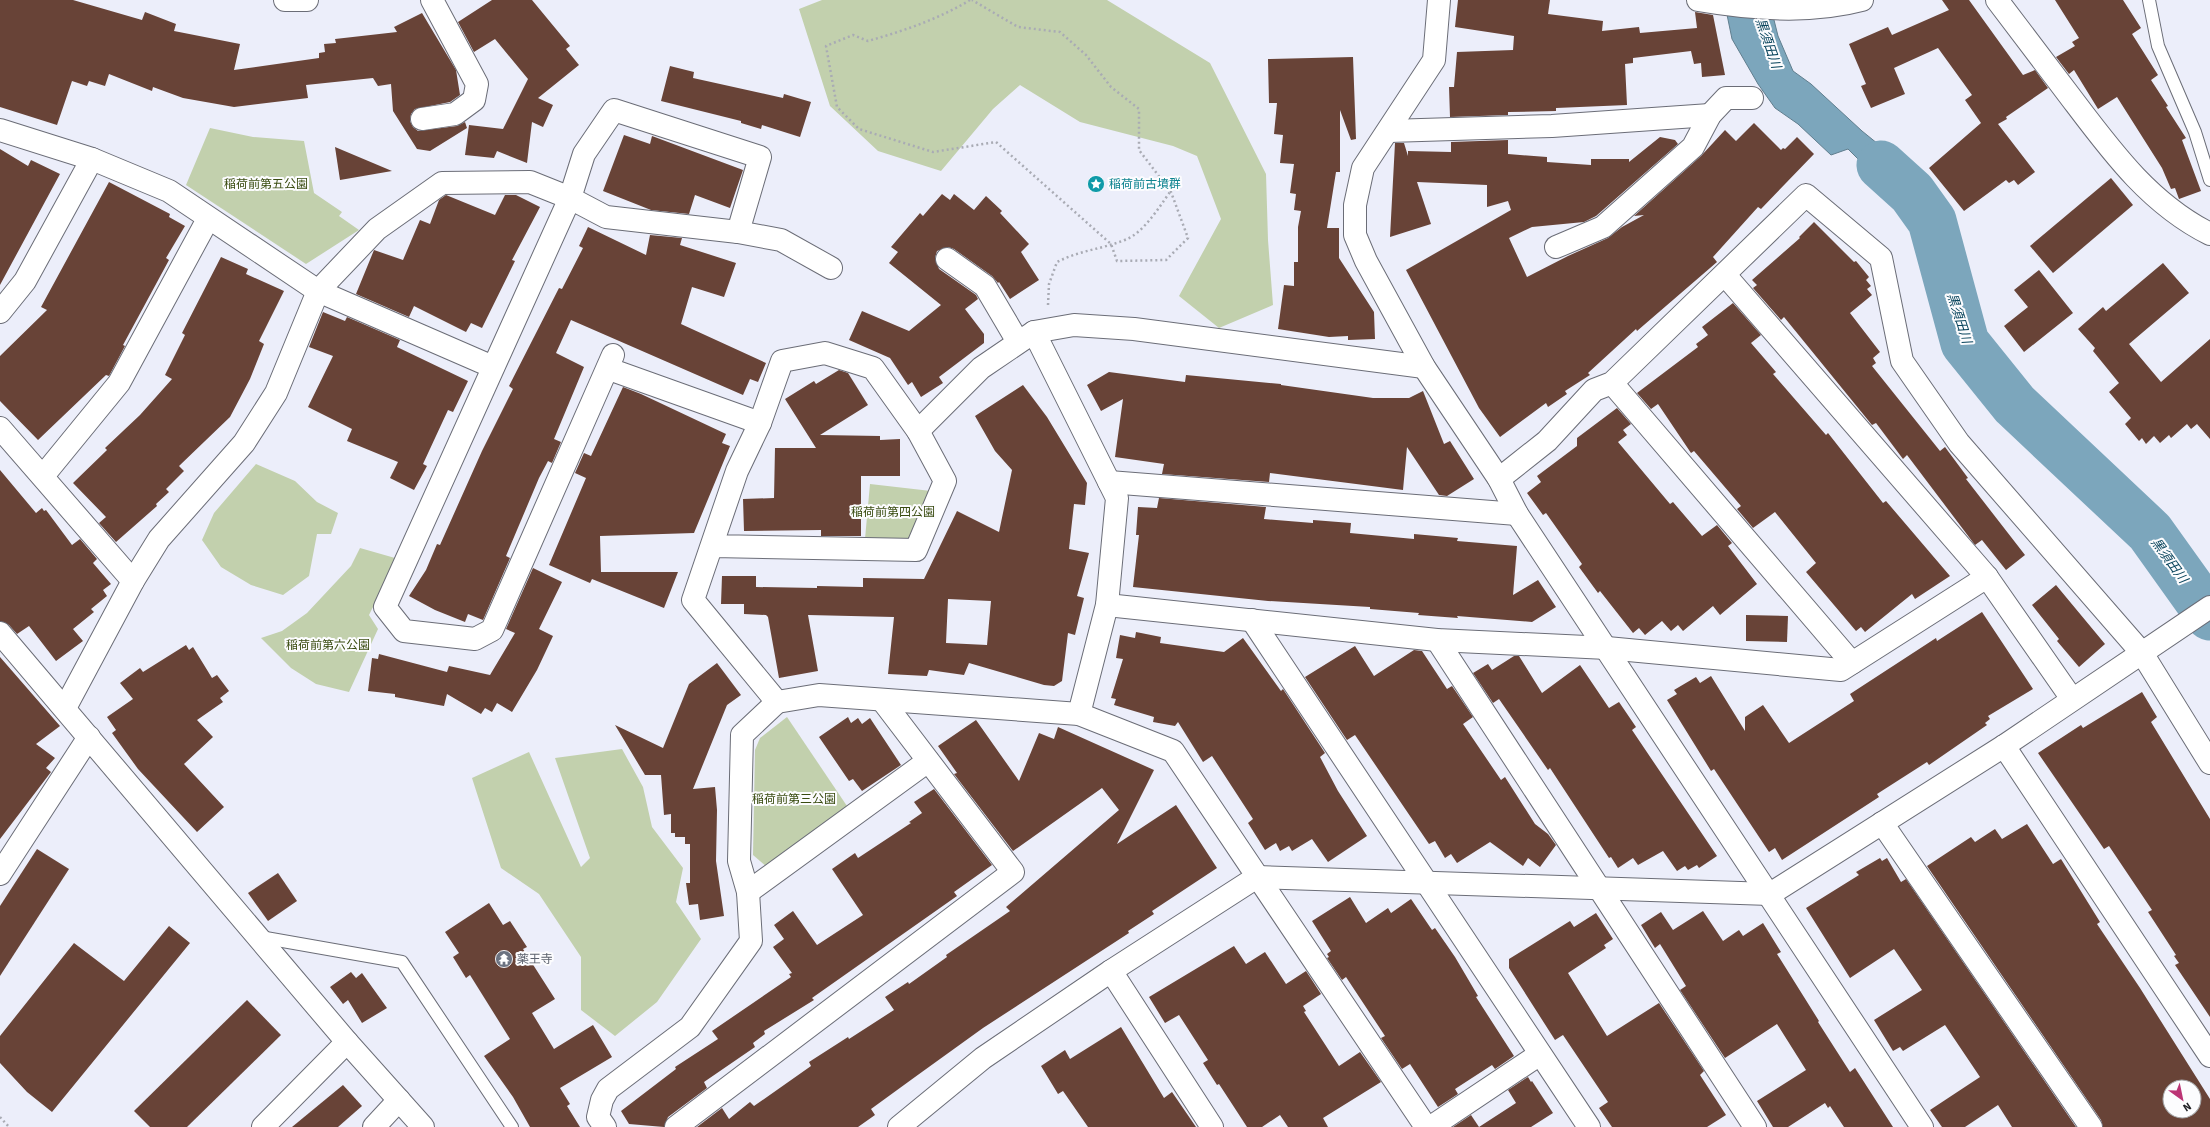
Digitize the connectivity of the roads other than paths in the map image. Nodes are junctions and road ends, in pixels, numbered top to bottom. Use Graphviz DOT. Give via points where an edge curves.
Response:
graph roads {
  1 [pos="285,0"];
  2 [pos="307,0"];
  3 [pos="432,0"];
  4 [pos="1439,0"];
  5 [pos="1862,0"];
  6 [pos="1997,0"];
  7 [pos="2149,0"];
  8 [pos="1705,1"];
  9 [pos="1752,98"];
  10 [pos="1710,115"];
  11 [pos="422,119"];
  12 [pos="0,130"];
  13 [pos="1389,131"];
  14 [pos="92,159"];
  15 [pos="2210,180"];
  16 [pos="570,198"];
  17 [pos="208,219"];
  18 [pos="738,232"];
  19 [pos="2210,234"];
  20 [pos="1556,247"];
  21 [pos="947,259"];
  22 [pos="831,268"];
  23 [pos="1725,275"];
  24 [pos="318,291"];
  25 [pos="0,312"];
  26 [pos="1034,334"];
  27 [pos="493,367"];
  28 [pos="1424,367"];
  29 [pos="1612,383"];
  30 [pos="760,423"];
  31 [pos="0,428"];
  32 [pos="918,431"];
  33 [pos="43,476"];
  34 [pos="1499,479"];
  35 [pos="1109,482"];
  36 [pos="1518,514"];
  37 [pos="713,546"];
  38 [pos="1987,577"];
  39 [pos="132,581"];
  40 [pos="1107,605"];
  41 [pos="2210,607"];
  42 [pos="1252,620"];
  43 [pos="0,633"];
  44 [pos="1437,640"];
  45 [pos="1608,648"];
  46 [pos="2147,649"];
  47 [pos="1852,663"];
  48 [pos="2072,699"];
  49 [pos="882,700"];
  50 [pos="777,702"];
  51 [pos="65,708"];
  52 [pos="1079,714"];
  53 [pos="89,737"];
  54 [pos="2004,746"];
  55 [pos="928,761"];
  56 [pos="2210,763"];
  57 [pos="1882,823"];
  58 [pos="0,874"];
  59 [pos="1257,877"];
  60 [pos="1428,882"];
  61 [pos="1599,890"];
  62 [pos="748,892"];
  63 [pos="1770,894"];
  64 [pos="259,937"];
  65 [pos="1111,971"];
  66 [pos="347,1042"];
  67 [pos="1540,1054"];
  68 [pos="2210,1056"];
  69 [pos="399,1100"];
  70 [pos="263,1127"];
  71 [pos="374,1127"];
  72 [pos="423,1127"];
  73 [pos="512,1127"];
  74 [pos="605,1127"];
  75 [pos="676,1127"];
  76 [pos="898,1127"];
  77 [pos="1212,1127"];
  78 [pos="1426,1127"];
  79 [pos="1431,1127"];
  80 [pos="1589,1127"];
  81 [pos="1755,1127"];
  82 [pos="1922,1127"];
  83 [pos="2091,1127"];
  1 -- 2 [label="street"];
  3 -- 11 [label="street" via="477,84 474,100 455,114"];
  4 -- 13 [label="street" via="1434,60"];
  5 -- 8 [label="street" via="1843,5 1788,8"];
  6 -- 19 [label="street" via="2106,144 2138,182 2187,222"];
  7 -- 15 [label="lane" via="2158,46 2194,132"];
  9 -- 10 [label="street" via="1726,98"];
  10 -- 13 [label="street" via="1552,126"];
  10 -- 20 [label="street" via="1693,147 1603,227"];
  12 -- 14 [label="street"];
  13 -- 28 [label="street" via="1363,168 1355,205 1355,235 1366,261"];
  14 -- 17 [label="street" via="169,191"];
  14 -- 25 [label="street" via="25,281"];
  16 -- 18 [label="street" via="606,217"];
  16 -- 18 [label="street" via="584,154 614,110 760,156"];
  16 -- 24 [label="street" via="530,182 442,183 377,229"];
  16 -- 27 [label="street"];
  17 -- 24 [label="street"];
  17 -- 33 [label="street" via="119,383"];
  18 -- 22 [label="street" via="781,240"];
  21 -- 26 [label="street" via="985,286"];
  23 -- 29 [label="street"];
  23 -- 38 [label="street"];
  23 -- 46 [label="street" via="1806,195 1881,258 1902,361 1958,443"];
  24 -- 27 [label="street"];
  24 -- 39 [label="street" via="276,393 244,443 160,539"];
  26 -- 28 [label="street" via="1074,325 1134,329"];
  26 -- 32 [label="street" via="981,368"];
  26 -- 35 [label="street"];
  27 -- 30 [label="street" via="385,607 404,631 475,639 492,630 611,362"];
  28 -- 34 [label="street"];
  29 -- 34 [label="street" via="1594,390 1547,441"];
  29 -- 47 [label="street"];
  30 -- 32 [label="street" via="782,362 825,353 873,368"];
  30 -- 37 [label="street" via="738,471"];
  31 -- 33 [label="street"];
  32 -- 37 [label="street" via="945,481 916,550"];
  33 -- 39 [label="street"];
  34 -- 36 [label="street"];
  35 -- 36 [label="street"];
  35 -- 40 [label="street" via="1117,498"];
  36 -- 45 [label="street"];
  37 -- 50 [label="street" via="693,600"];
  38 -- 47 [label="street"];
  38 -- 48 [label="street"];
  39 -- 51 [label="street"];
  40 -- 42 [label="street"];
  40 -- 52 [label="street"];
  41 -- 46 [label="street"];
  42 -- 44 [label="street"];
  42 -- 60 [label="street"];
  43 -- 51 [label="street"];
  44 -- 45 [label="street"];
  44 -- 61 [label="street"];
  45 -- 47 [label="street" via="1841,670"];
  45 -- 63 [label="street"];
  46 -- 48 [label="street"];
  46 -- 56 [label="street"];
  48 -- 54 [label="street"];
  49 -- 50 [label="street" via="819,696"];
  49 -- 52 [label="street"];
  49 -- 55 [label="street"];
  50 -- 62 [label="street" via="742,735 739,860"];
  51 -- 53 [label="street"];
  52 -- 59 [label="street" via="1173,752"];
  53 -- 58 [label="street"];
  53 -- 64 [label="street"];
  54 -- 57 [label="street"];
  54 -- 68 [label="street"];
  55 -- 62 [label="street"];
  55 -- 75 [label="street" via="1013,872"];
  57 -- 63 [label="street"];
  57 -- 83 [label="street"];
  59 -- 60 [label="street"];
  59 -- 65 [label="street"];
  59 -- 78 [label="street"];
  60 -- 61 [label="street"];
  60 -- 67 [label="street"];
  61 -- 63 [label="street"];
  61 -- 81 [label="street"];
  62 -- 74 [label="street" via="751,941 690,1027 608,1089 598,1117"];
  63 -- 82 [label="street"];
  64 -- 66 [label="street"];
  64 -- 73 [label="lane" via="402,962"];
  65 -- 76 [label="street" via="983,1058"];
  65 -- 77 [label="street"];
  66 -- 69 [label="street"];
  66 -- 70 [label="street"];
  67 -- 79 [label="street"];
  67 -- 80 [label="street"];
  69 -- 71 [label="street"];
  69 -- 72 [label="street"];
}
